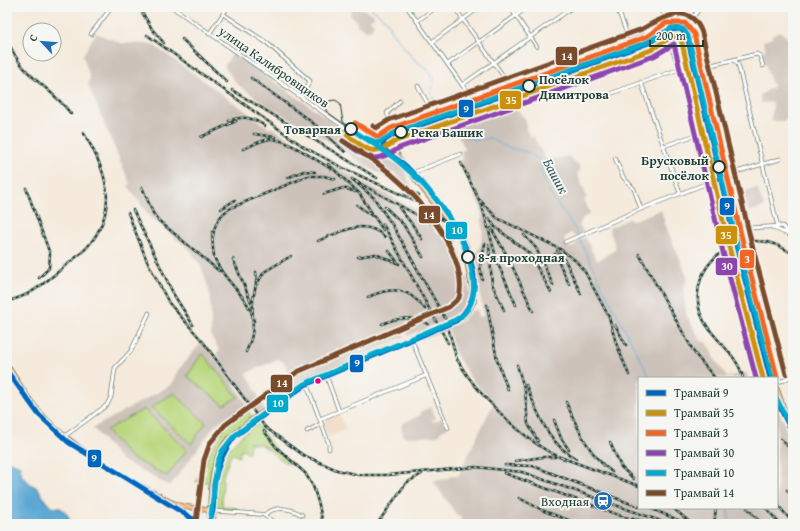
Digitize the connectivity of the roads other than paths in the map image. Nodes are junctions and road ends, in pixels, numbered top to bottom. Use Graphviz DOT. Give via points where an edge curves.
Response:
graph roads {
  1 [pos="112,7"];
  2 [pos="174,7"];
  3 [pos="228,7"];
  4 [pos="407,7"];
  5 [pos="437,7"];
  6 [pos="454,7"];
  7 [pos="480,7"];
  8 [pos="510,7"];
  9 [pos="528,7"];
  10 [pos="573,7"];
  11 [pos="605,7"];
  12 [pos="617,7"];
  13 [pos="660,7"];
  14 [pos="701,7"];
  15 [pos="595,8"];
  16 [pos="223,14"];
  17 [pos="516,15"];
  18 [pos="463,19"];
  19 [pos="417,21"];
  20 [pos="669,21"];
  21 [pos="689,31"];
  22 [pos="682,33"];
  23 [pos="91,34"];
  24 [pos="209,34"];
  25 [pos="531,36"];
  26 [pos="668,38"];
  27 [pos="432,42"];
  28 [pos="479,42"];
  29 [pos="537,47"];
  30 [pos="734,60"];
  31 [pos="493,62"];
  32 [pos="448,64"];
  33 [pos="691,65"];
  34 [pos="763,66"];
  35 [pos="679,68"];
  36 [pos="699,68"];
  37 [pos="641,82"];
  38 [pos="462,85"];
  39 [pos="418,86"];
  40 [pos="510,87"];
  41 [pos="301,96"];
  42 [pos="601,97"];
  43 [pos="472,99"];
  44 [pos="400,101"];
  45 [pos="394,130"];
  46 [pos="708,131"];
  47 [pos="396,135"];
  48 [pos="388,137"];
  49 [pos="381,138"];
  50 [pos="366,141"];
  51 [pos="393,143"];
  52 [pos="664,146"];
  53 [pos="379,149"];
  54 [pos="387,154"];
  55 [pos="460,154"];
  56 [pos="615,158"];
  57 [pos="780,159"];
  58 [pos="763,164"];
  59 [pos="412,173"];
  60 [pos="733,173"];
  61 [pos="725,176"];
  62 [pos="719,178"];
  63 [pos="680,193"];
  64 [pos="641,209"];
  65 [pos="778,226"];
  66 [pos="772,227"];
  67 [pos="788,234"];
  68 [pos="793,238"];
  69 [pos="565,242"];
  70 [pos="149,313"];
  71 [pos="413,340"];
  72 [pos="7,365"];
  73 [pos="793,374"];
  74 [pos="326,375"];
  75 [pos="427,375"];
  76 [pos="775,377"];
  77 [pos="778,382"];
  78 [pos="307,385"];
  79 [pos="778,392"];
  80 [pos="339,410"];
  81 [pos="265,413"];
  82 [pos="320,419"];
  83 [pos="321,424"];
  84 [pos="448,428"];
  85 [pos="793,428"];
  86 [pos="307,431"];
  87 [pos="65,436"];
  88 [pos="329,449"];
  89 [pos="212,511"];
  90 [pos="264,515"];
  91 [pos="302,515"];
  92 [pos="209,524"];
  93 [pos="213,524"];
  94 [pos="276,524"];
  1 -- 23 [label="street"];
  2 -- 24 [label="street, улица Калибровщиков"];
  3 -- 16 [label="street"];
  4 -- 19 [label="street"];
  5 -- 19 [label="street"];
  6 -- 18 [label="street"];
  7 -- 18 [label="street"];
  8 -- 17 [label="street"];
  9 -- 17 [label="street"];
  10 -- 25 [label="street"];
  11 -- 15 [label="street"];
  12 -- 20 [label="street" via="628,37"];
  13 -- 20 [label="street"];
  14 -- 20 [label="street"];
  14 -- 21 [label="street" via="692,20"];
  16 -- 24 [label="street"];
  16 -- 41 [label="street" via="267,43 310,81"];
  17 -- 25 [label="street"];
  17 -- 28 [label="street"];
  18 -- 27 [label="street"];
  18 -- 28 [label="street"];
  19 -- 27 [label="street"];
  20 -- 21 [label="street"];
  21 -- 22 [label="main road"];
  21 -- 36 [label="main road"];
  22 -- 26 [label="main road"];
  22 -- 33 [label="street"];
  24 -- 41 [label="street, улица Калибровщиков"];
  25 -- 29 [label="street"];
  25 -- 31 [label="street"];
  26 -- 35 [label="street"];
  26 -- 47 [label="main road"];
  27 -- 32 [label="street"];
  28 -- 31 [label="street"];
  28 -- 32 [label="street"];
  30 -- 34 [label="street" via="757,54"];
  30 -- 36 [label="street"];
  30 -- 58 [label="street" via="738,64"];
  31 -- 38 [label="street"];
  31 -- 40 [label="street"];
  32 -- 38 [label="street"];
  33 -- 35 [label="street"];
  33 -- 46 [label="street"];
  35 -- 37 [label="street"];
  36 -- 61 [label="main road"];
  37 -- 42 [label="street"];
  37 -- 52 [label="street"];
  38 -- 43 [label="street"];
  39 -- 45 [label="street" via="428,104 419,111 413,122"];
  41 -- 50 [label="street, улица Калибровщиков"];
  44 -- 45 [label="street" via="387,113"];
  45 -- 48 [label="street"];
  46 -- 52 [label="street"];
  46 -- 62 [label="street"];
  47 -- 48 [label="main road"];
  47 -- 51 [label="main road"];
  48 -- 49 [label="main road"];
  48 -- 51 [label="main road"];
  49 -- 50 [label="street"];
  49 -- 53 [label="main road"];
  50 -- 53 [label="street, улица Калибровщиков"];
  51 -- 54 [label="main road" via="391,151"];
  51 -- 59 [label="main road" via="399,158"];
  52 -- 63 [label="street"];
  53 -- 54 [label="main road"];
  54 -- 59 [label="main road"];
  55 -- 59 [label="street"];
  56 -- 64 [label="street" via="623,177 634,190"];
  57 -- 58 [label="street"];
  58 -- 60 [label="street"];
  58 -- 65 [label="street"];
  59 -- 71 [label="main road, bridge" via="461,241 473,301 459,317"];
  60 -- 61 [label="street"];
  60 -- 66 [label="street" via="749,228"];
  61 -- 62 [label="street"];
  61 -- 76 [label="main road, bridge"];
  62 -- 63 [label="street"];
  63 -- 64 [label="street"];
  64 -- 69 [label="street"];
  65 -- 66 [label="street"];
  65 -- 67 [label="street" via="783,226"];
  66 -- 67 [label="street"];
  67 -- 68 [label="street"];
  70 -- 87 [label="street" via="131,351 115,368 112,397 107,405"];
  71 -- 74 [label="main road"];
  71 -- 75 [label="street"];
  72 -- 87 [label="main road" via="35,407"];
  73 -- 77 [label="street"];
  74 -- 78 [label="main road"];
  74 -- 80 [label="street"];
  74 -- 81 [label="main road" via="295,388"];
  75 -- 80 [label="street"];
  75 -- 84 [label="street"];
  78 -- 81 [label="main road"];
  78 -- 82 [label="street"];
  79 -- 85 [label="main road"];
  80 -- 82 [label="street"];
  81 -- 89 [label="main road, bridge" via="232,441 220,458"];
  82 -- 83 [label="street"];
  83 -- 86 [label="street"];
  83 -- 88 [label="street"];
  87 -- 89 [label="main road" via="169,501"];
  89 -- 90 [label="street"];
  89 -- 92 [label="main road"];
  89 -- 93 [label="main road"];
  90 -- 91 [label="street" via="274,509 293,510"];
  90 -- 94 [label="street"];
}
